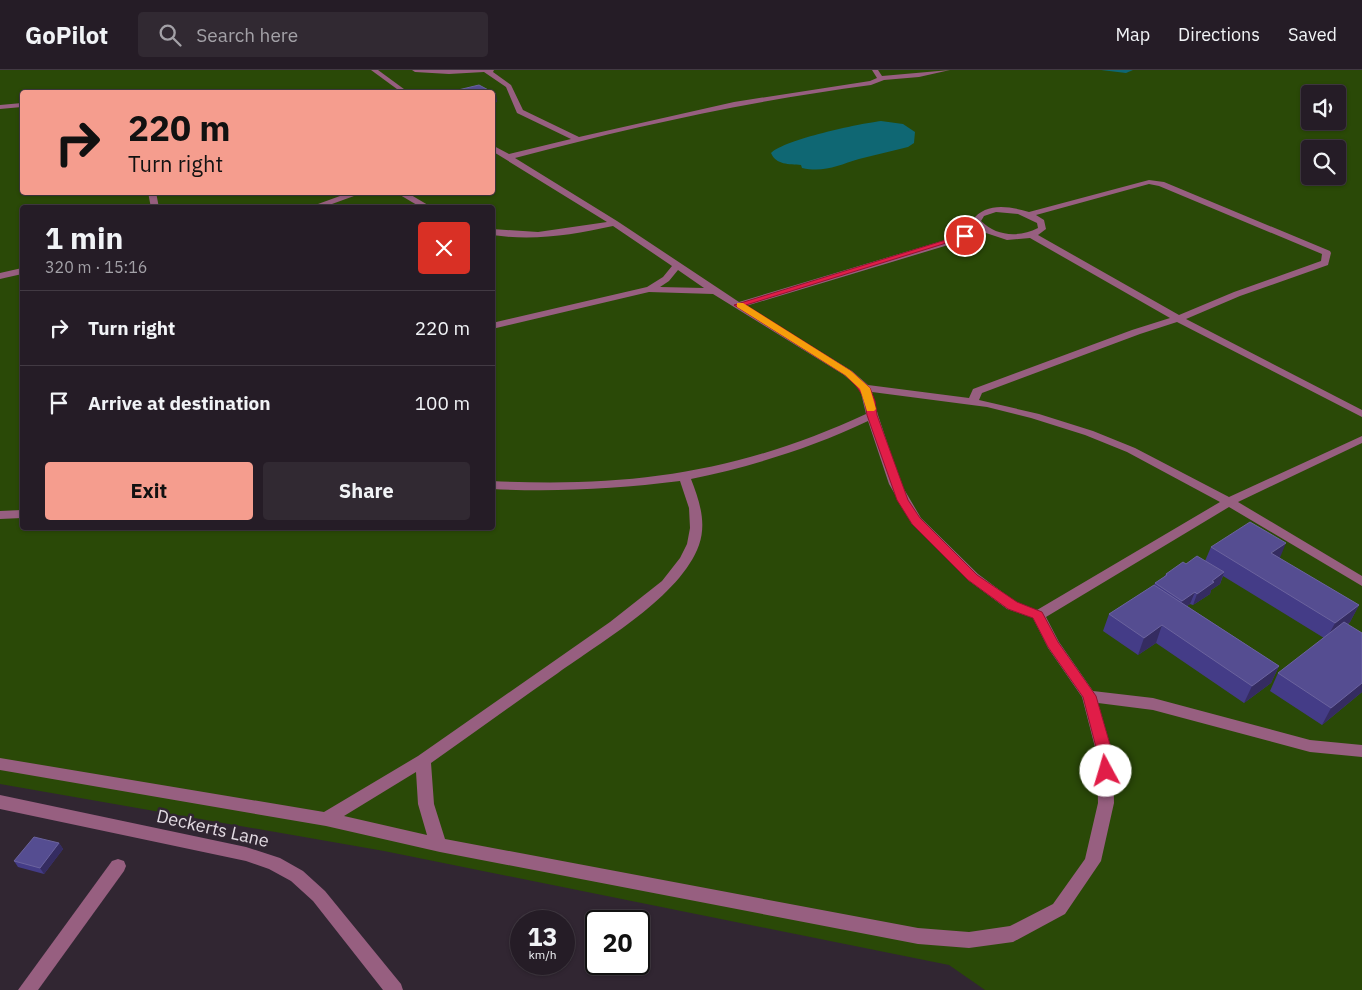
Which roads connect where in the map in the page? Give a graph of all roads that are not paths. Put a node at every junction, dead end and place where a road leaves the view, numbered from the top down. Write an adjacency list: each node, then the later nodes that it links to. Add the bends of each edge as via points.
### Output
1 (374, 70): 8 (street)
2 (415, 70): 3 (street)
3 (485, 70): 4 (street); 11 (street, via 505,80 520,111)
4 (491, 70)
5 (875, 70): 7 (street)
6 (947, 70): 7 (street, via 919,76)
7 (881, 78): 11 (street, via 872,83 720,106)
8 (403, 90)
9 (20, 105): 10 (street)
10 (0, 106)
11 (577, 139): 13 (street)
12 (495, 149): 13 (street)
13 (508, 157): 19 (street)
14 (352, 195): 16 (street)
15 (405, 195): 17 (street)
16 (320, 205)
17 (424, 205)
18 (1031, 214): 20 (street, via 1013,210 981,214 976,221); 22 (street, via 1041,222 1042,230); 29 (street, via 1149,182 1161,184 1327,253 1325,263 1236,294)
19 (614, 223): 21 (street, via 534,236); 23 (street)
20 (982, 229): 22 (street, via 1007,237); 28 (street)
21 (495, 232)
22 (1033, 236): 29 (street)
23 (678, 265): 26 (street, via 666,279); 27 (street)
24 (20, 271): 25 (street)
25 (0, 276)
26 (649, 289): 27 (street); 30 (street)
27 (715, 291): 28 (street)
28 (739, 305): 31 (street, via 848,373)
29 (1178, 319): 32 (street, via 977,391); 33 (street)
30 (495, 325)
31 (865, 388): 32 (street); 34 (street)
32 (973, 402): 38 (street, via 1089,433 1131,450)
33 (1362, 414)
34 (872, 415): 36 (street, via 806,445); 42 (street, via 895,484 916,521 972,577 1012,606)
35 (1362, 439): 38 (street)
36 (684, 476): 37 (street, via 588,488); 45 (street, via 692,496 697,526 689,554 668,582 615,625)
37 (495, 486)
38 (1229, 502): 41 (street); 42 (street)
39 (20, 514): 40 (street)
40 (0, 515)
41 (1362, 582)
42 (1038, 615): 43 (street, via 1052,644)
43 (1089, 696): 44 (street, via 1154,704 1310,746); 49 (street, via 1106,755 1106,804 1093,861 1059,908 1013,934 969,940 918,936)
44 (1362, 751)
45 (422, 760): 48 (street); 49 (street, via 430,827)
46 (0, 764): 48 (street)
47 (0, 802): 52 (street, Deckerts Lane, via 274,862 297,876 319,896)
48 (326, 819): 49 (street)
49 (440, 845)
50 (118, 866): 51 (street)
51 (27, 990)
52 (394, 990)

